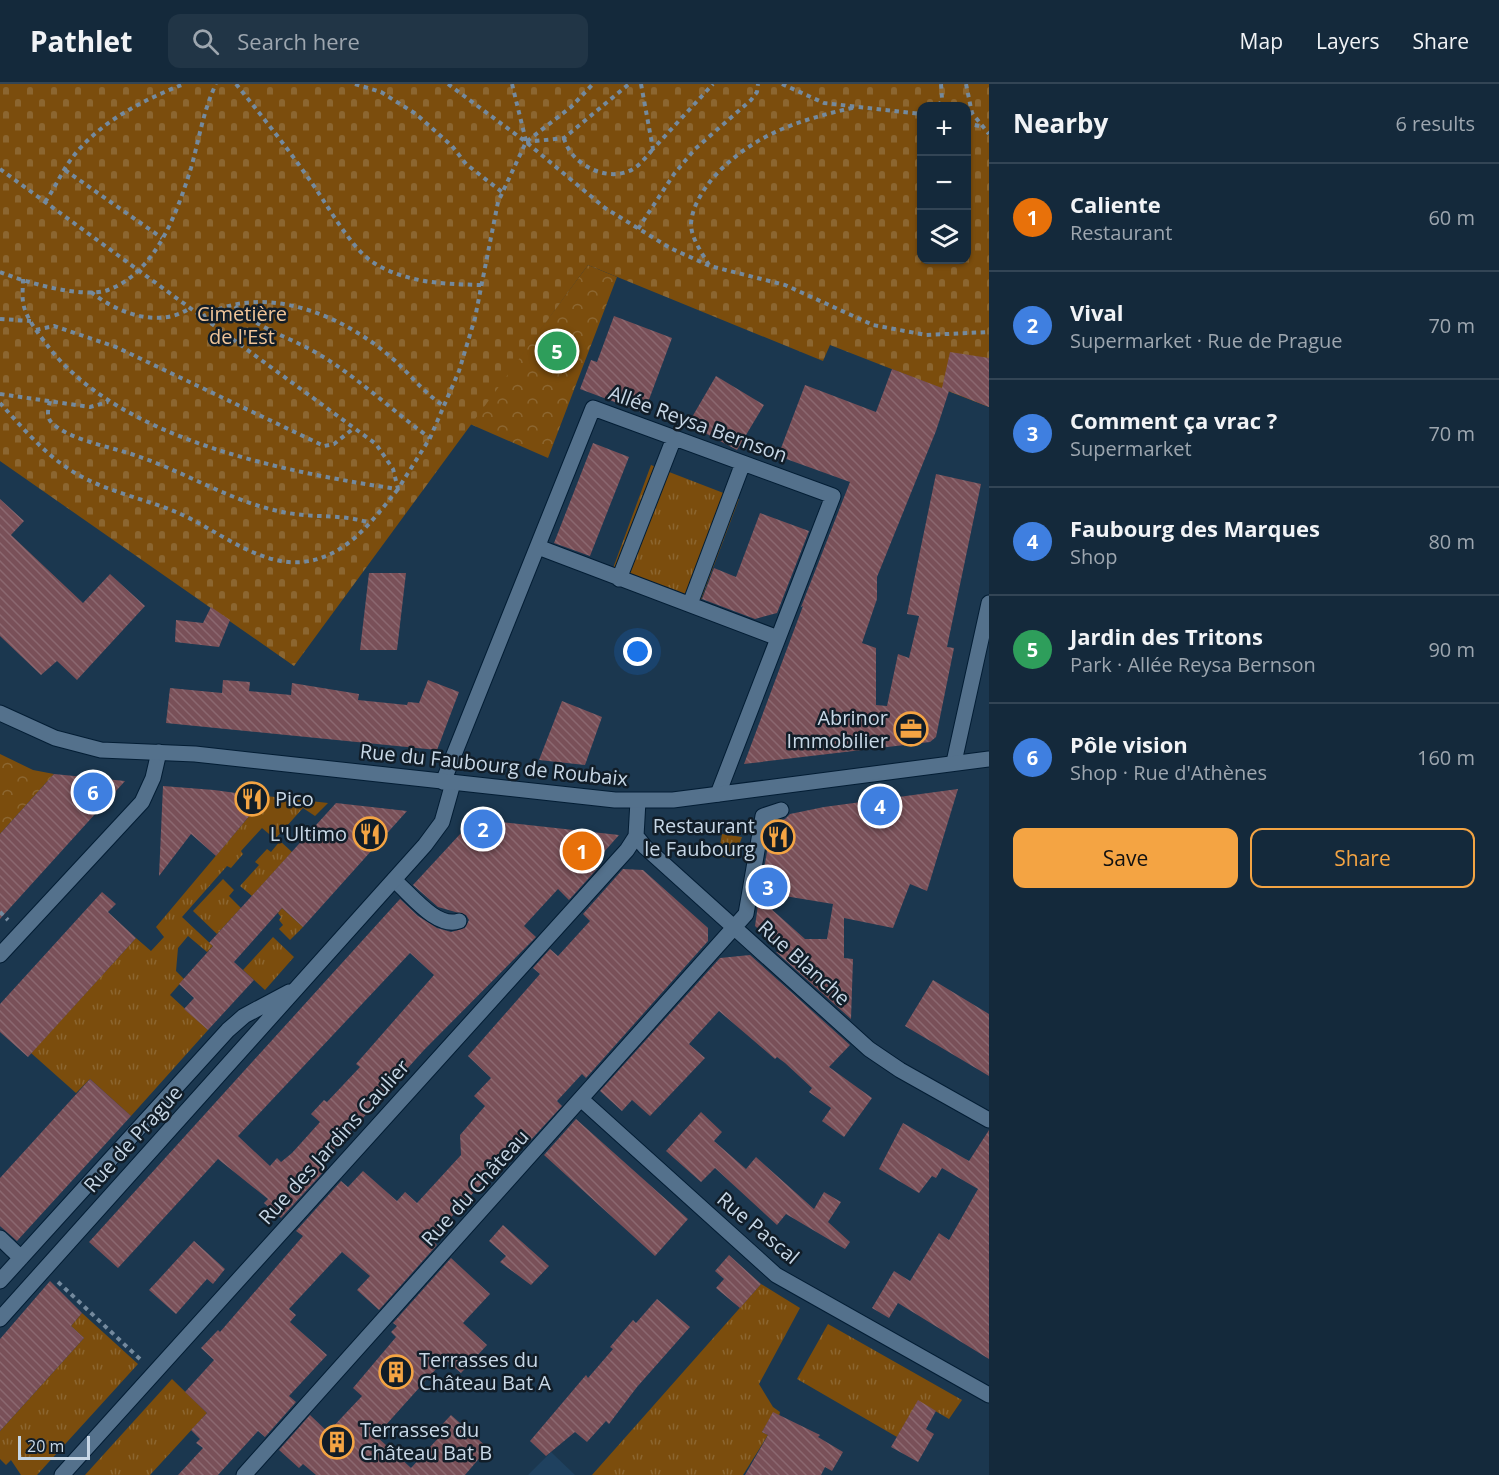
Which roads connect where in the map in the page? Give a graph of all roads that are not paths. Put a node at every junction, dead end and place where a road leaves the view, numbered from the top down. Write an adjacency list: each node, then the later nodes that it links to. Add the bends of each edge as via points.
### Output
1 (674, 438): 2 (street, Allée Reysa Bernson); 3 (street, Allée Reysa Bernson, via 593,408); 4 (street)
2 (743, 463): 6 (street); 7 (street, Allée Reysa Bernson, via 833,496)
3 (538, 547): 4 (street); 12 (street, Allée Reysa Bernson)
4 (619, 579): 6 (street)
5 (989, 603): 11 (street)
6 (690, 604): 7 (street)
7 (778, 638): 13 (street, Allée Reysa Bernson)
8 (0, 712): 9 (street, Rue du Faubourg de Roubaix, via 34,730 77,745)
9 (159, 752): 12 (street, Rue du Faubourg de Roubaix); 20 (street, via 149,791 142,801)
10 (989, 759): 11 (street, Rue du Faubourg de Roubaix)
11 (954, 762): 13 (street, Rue du Faubourg de Roubaix)
12 (448, 783): 14 (street, Rue du Faubourg de Roubaix); 17 (street, Rue de Prague, via 447,810 435,833)
13 (718, 794): 14 (street, Rue du Faubourg de Roubaix)
14 (638, 801): 16 (street)
15 (781, 810): 19 (street, Rue du Château, via 763,816 746,914)
16 (636, 836): 19 (street, Rue Blanche); 29 (street, Rue des Jardins Caulier)
17 (394, 879): 18 (street, via 437,918 447,923); 21 (street, Rue de Prague)
18 (459, 921)
19 (734, 928): 22 (street, Rue du Château); 23 (street, Rue Blanche, via 869,1049)
20 (0, 955)
21 (297, 988): 25 (street, Rue de Prague, via 244,1016 228,1030); 27 (street, Rue de Prague)
22 (582, 1100): 28 (street, Rue Pascal, via 776,1275); 30 (street, Rue du Château)
23 (989, 1120)
24 (0, 1238): 25 (street)
25 (21, 1258): 26 (street, Rue de Prague)
26 (0, 1281)
27 (0, 1319)
28 (989, 1395)
29 (62, 1475)
30 (244, 1475)

